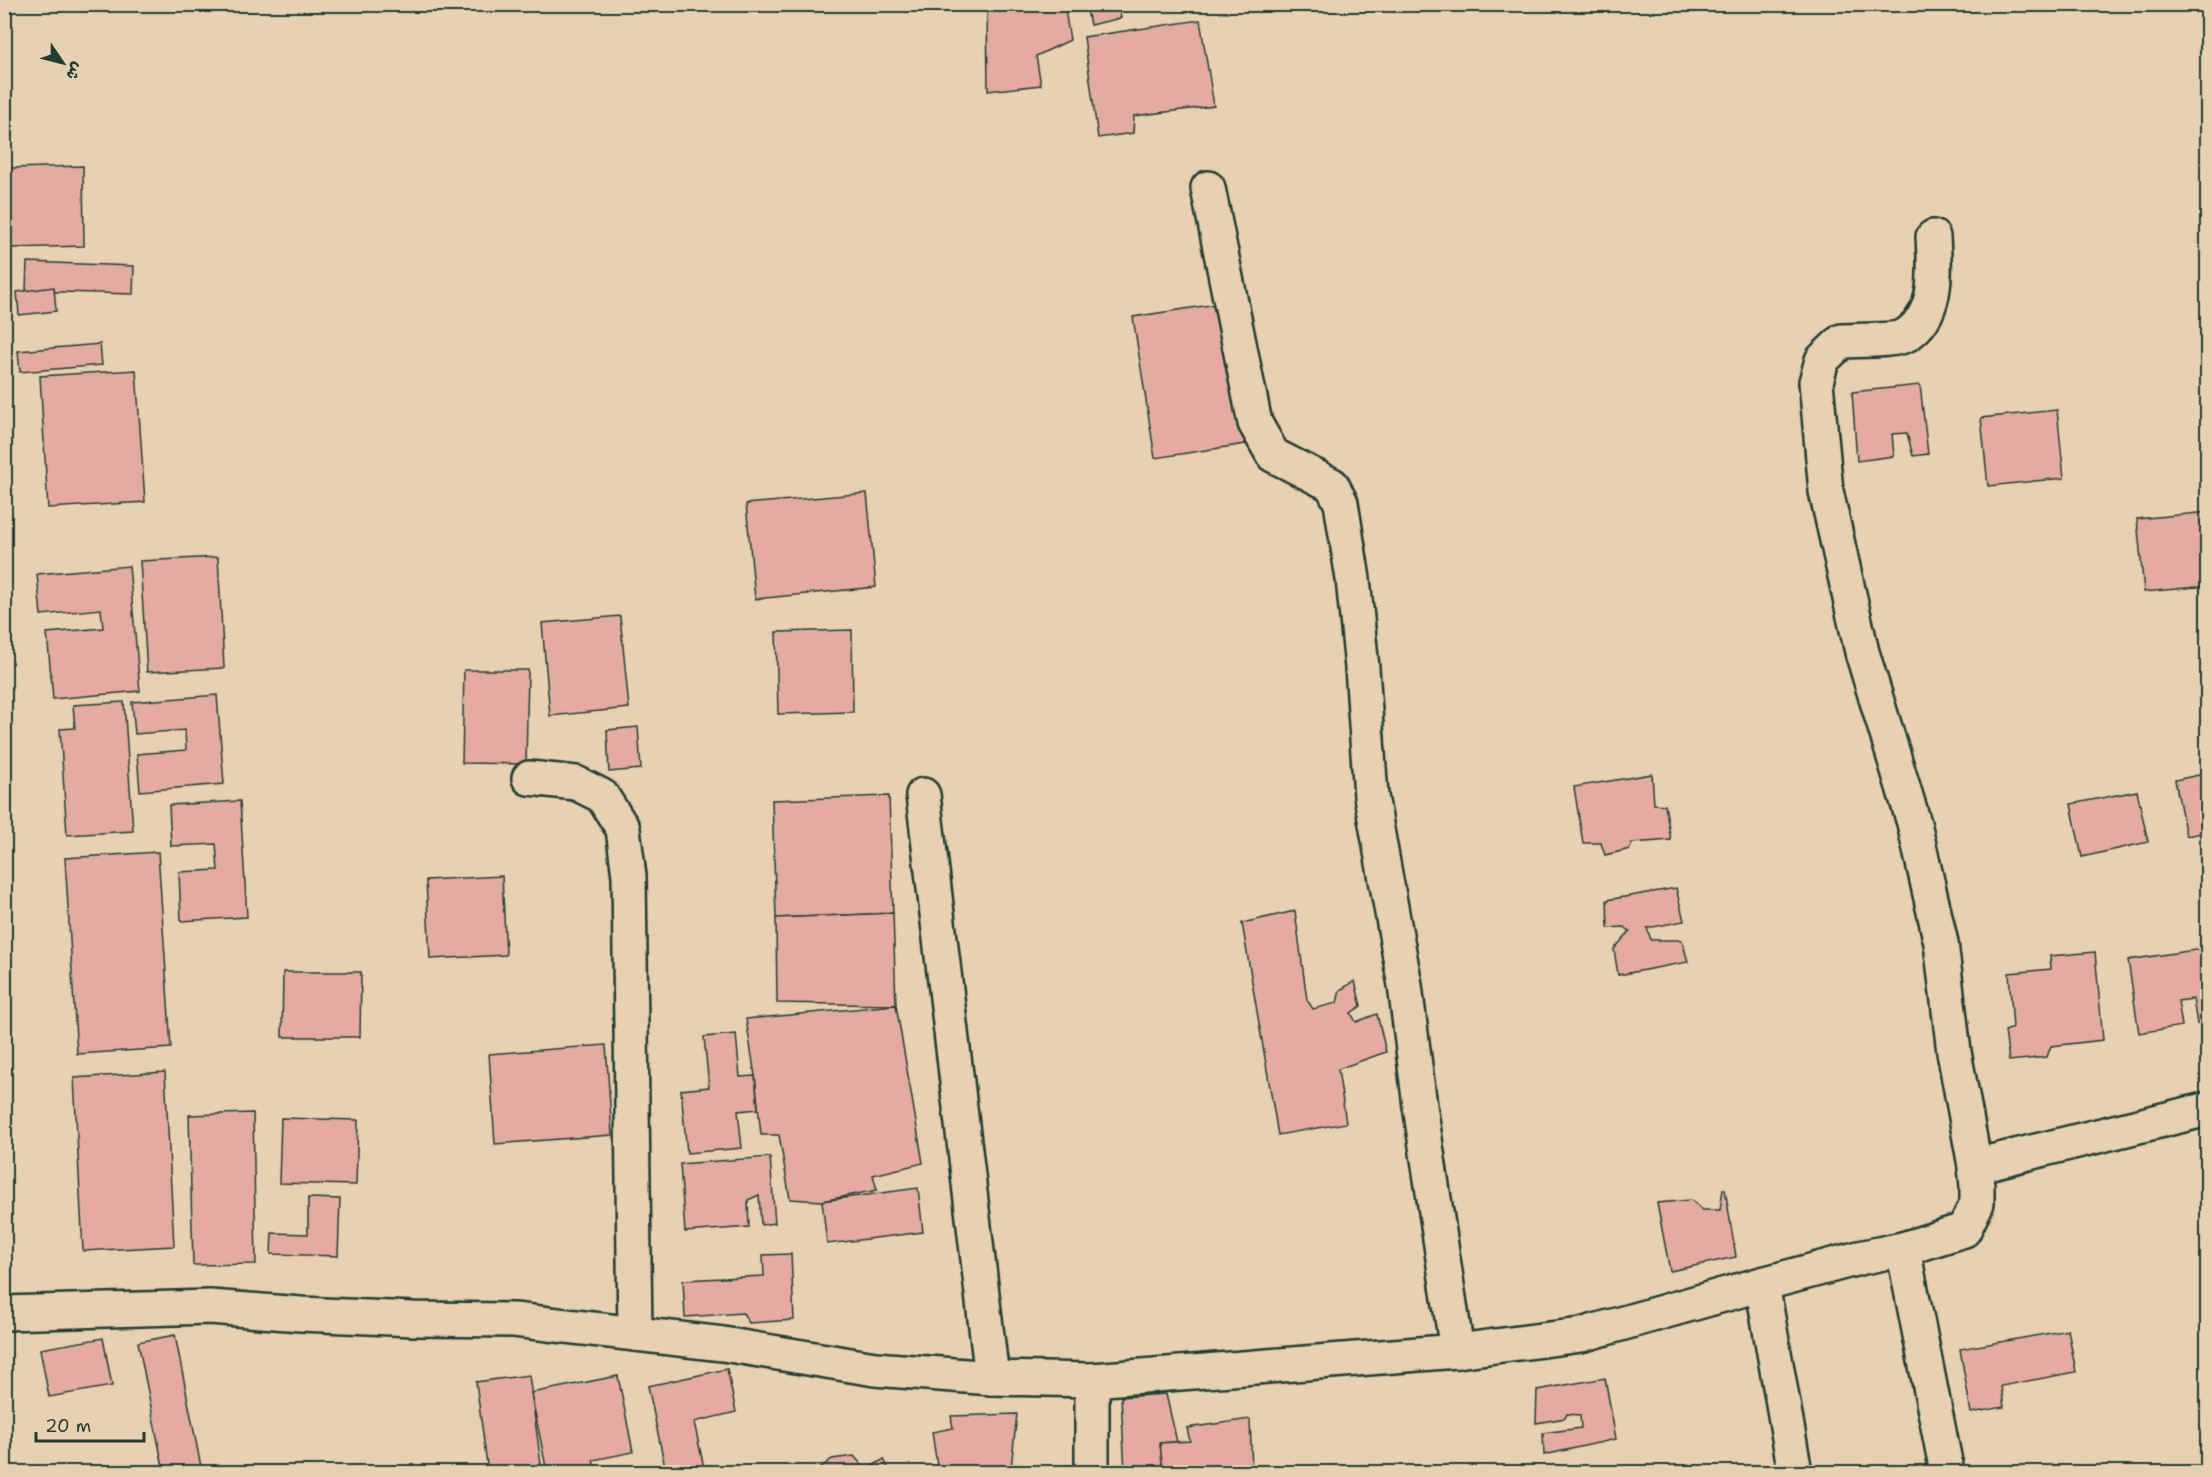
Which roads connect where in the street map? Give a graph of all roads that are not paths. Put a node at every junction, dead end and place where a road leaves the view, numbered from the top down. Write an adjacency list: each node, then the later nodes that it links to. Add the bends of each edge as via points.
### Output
1 (1208, 188): 11 (street, via 1255,423 1273,455 1332,485 1341,503 1353,579 1371,796 1405,985)
2 (1933, 237): 6 (street, via 1935,280 1926,316 1905,336 1842,341 1822,360 1816,382 1826,491 1862,652 1914,823 1941,943 1954,1052)
3 (529, 778): 10 (street, via 576,783 602,796 623,829 629,876)
4 (923, 795): 12 (street)
5 (2208, 1109): 6 (street)
6 (1975, 1166): 7 (street, via 1977,1203 1964,1230)
7 (1903, 1249): 8 (street); 16 (street)
8 (1762, 1284): 11 (street, via 1581,1335); 15 (street)
9 (4, 1313): 10 (street, via 210,1307 402,1319 514,1320)
10 (635, 1334): 12 (street, via 875,1368)
11 (1457, 1351): 13 (street)
12 (992, 1378): 13 (street)
13 (1092, 1380): 14 (street)
14 (1092, 1473)
15 (1795, 1473)
16 (1947, 1473)

